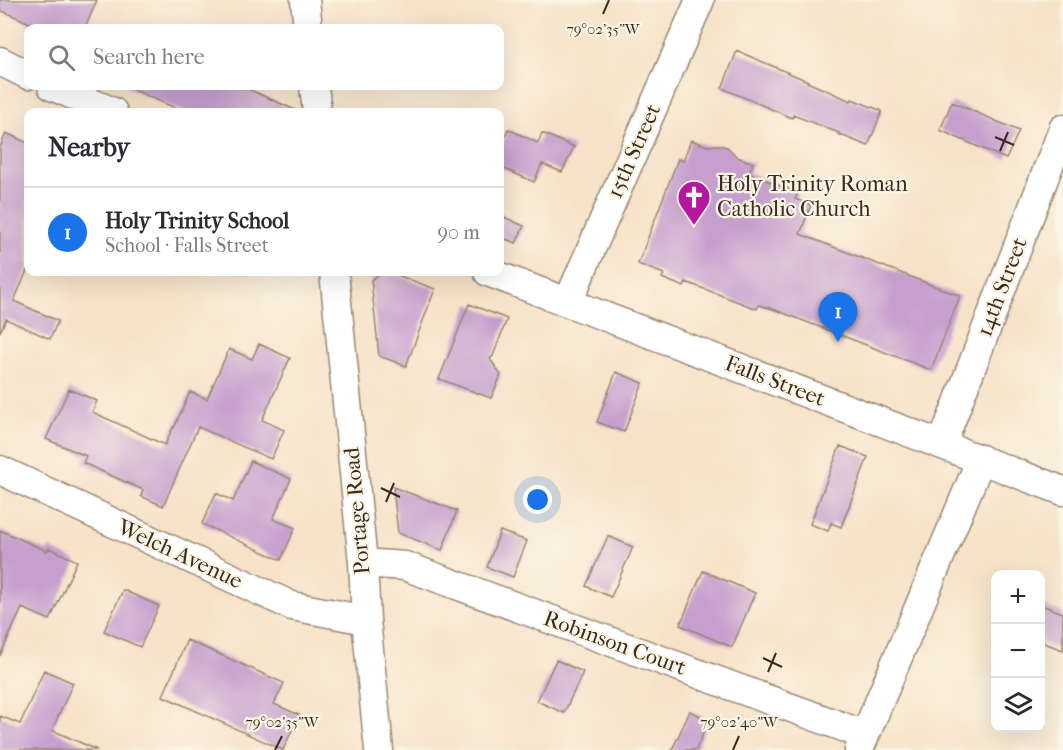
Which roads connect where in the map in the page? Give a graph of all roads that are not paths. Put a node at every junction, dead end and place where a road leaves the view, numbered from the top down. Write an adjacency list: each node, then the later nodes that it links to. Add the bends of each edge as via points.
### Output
1 (305, 0): 3 (street)
2 (700, 0): 13 (street, 15th Street)
3 (308, 24)
4 (0, 62): 5 (street)
5 (24, 73)
6 (61, 90): 8 (street)
7 (314, 90): 9 (street)
8 (104, 108)
9 (317, 108)
10 (1063, 129): 14 (street, 14th Street)
11 (334, 276): 18 (street, Portage Road)
12 (499, 276): 13 (street, Falls Street)
13 (568, 302): 14 (street, Falls Street)
14 (942, 444): 15 (street, Falls Street)
15 (981, 459): 17 (street, Falls Street); 20 (street)
16 (0, 470): 19 (street, Welch Avenue, via 292,606)
17 (1063, 491)
18 (363, 563): 19 (street, Portage Road); 20 (street, Robinson Court, via 405,566)
19 (366, 620): 21 (street, Portage Road)
20 (862, 743)
21 (379, 750)

